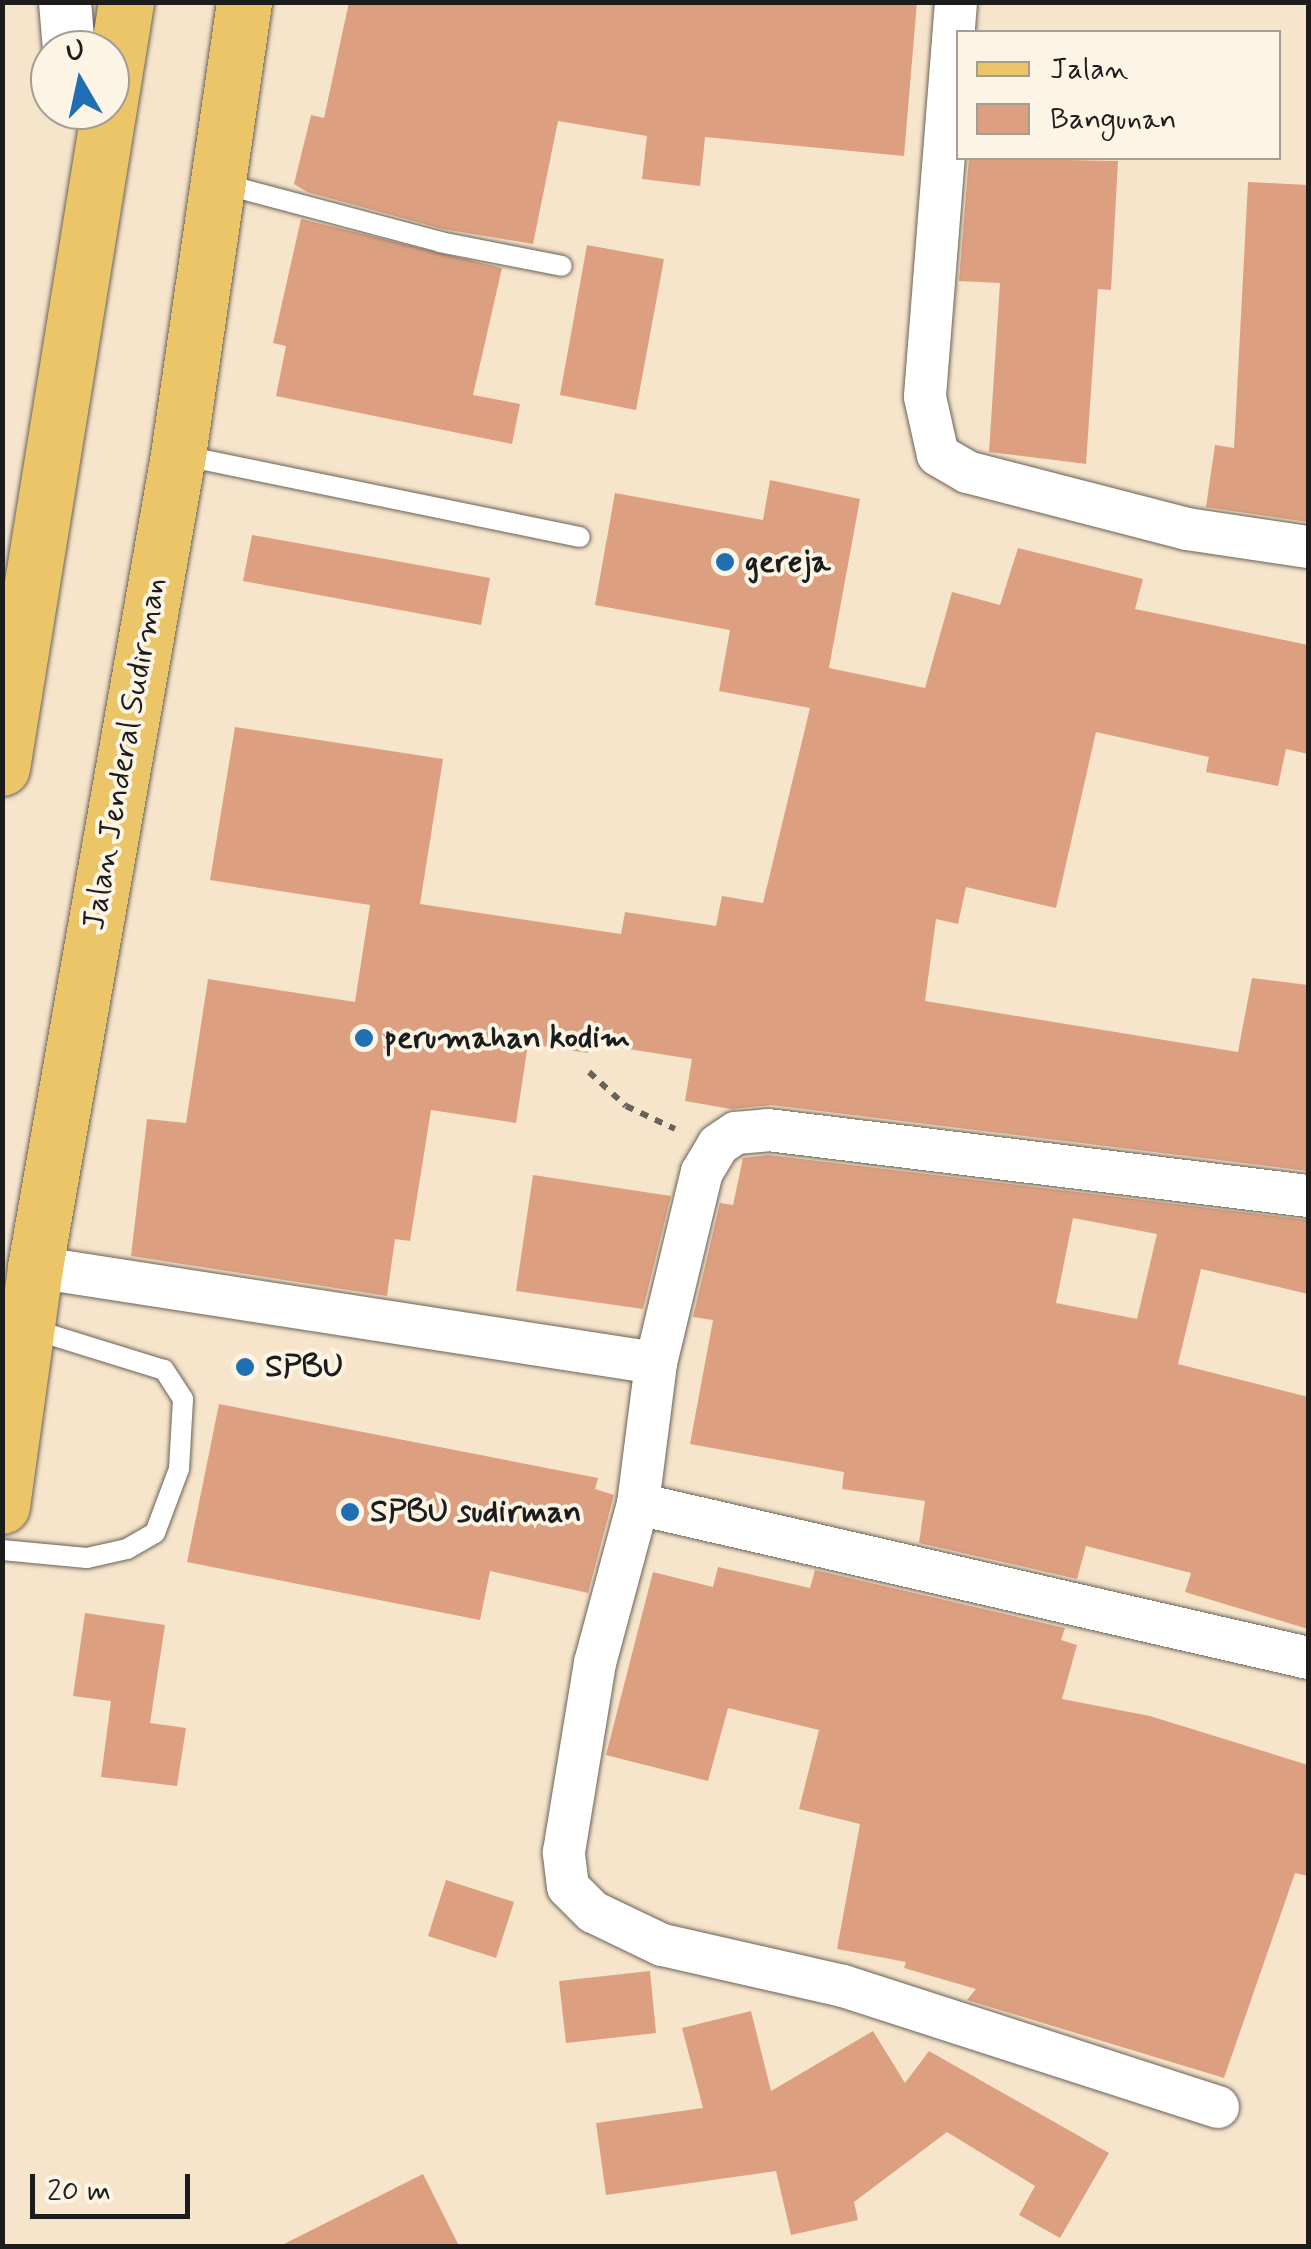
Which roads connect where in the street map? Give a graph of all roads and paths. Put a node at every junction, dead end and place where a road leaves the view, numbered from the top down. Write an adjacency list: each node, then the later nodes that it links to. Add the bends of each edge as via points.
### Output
1 (65, 2): 5 (street)
2 (126, 2): 6 (main road)
3 (244, 2): 8 (main road, Jalan Jenderal Sudirman)
4 (956, 2): 12 (street, via 925,397 938,455 967,472 1188,529)
5 (67, 30)
6 (120, 30)
7 (101, 130): 13 (main road)
8 (218, 182): 9 (lane, via 440,242); 10 (main road, Jalan Jenderal Sudirman)
9 (562, 266)
10 (178, 454): 11 (lane); 17 (main road, Jalan Jenderal Sudirman)
11 (580, 537)
12 (1308, 547)
13 (2, 768)
14 (590, 1072): 15 (path, via 626,1106)
15 (718, 1145): 16 (street, via 736,1134 768,1130); 19 (street, via 702,1172)
16 (1308, 1196)
17 (35, 1267): 18 (main road, Jalan Jenderal Sudirman); 19 (street)
18 (27, 1328): 21 (main road, Jalan Jenderal Sudirman); 22 (lane, via 164,1370 183,1399 179,1469 155,1533 126,1549 87,1558)
19 (656, 1363): 20 (street)
20 (638, 1504): 23 (street); 24 (street, via 595,1663 564,1852 568,1887 593,1912 662,1944 843,1986)
21 (2, 1506)
22 (2, 1550)
23 (1308, 1658)
24 (1218, 2108)

